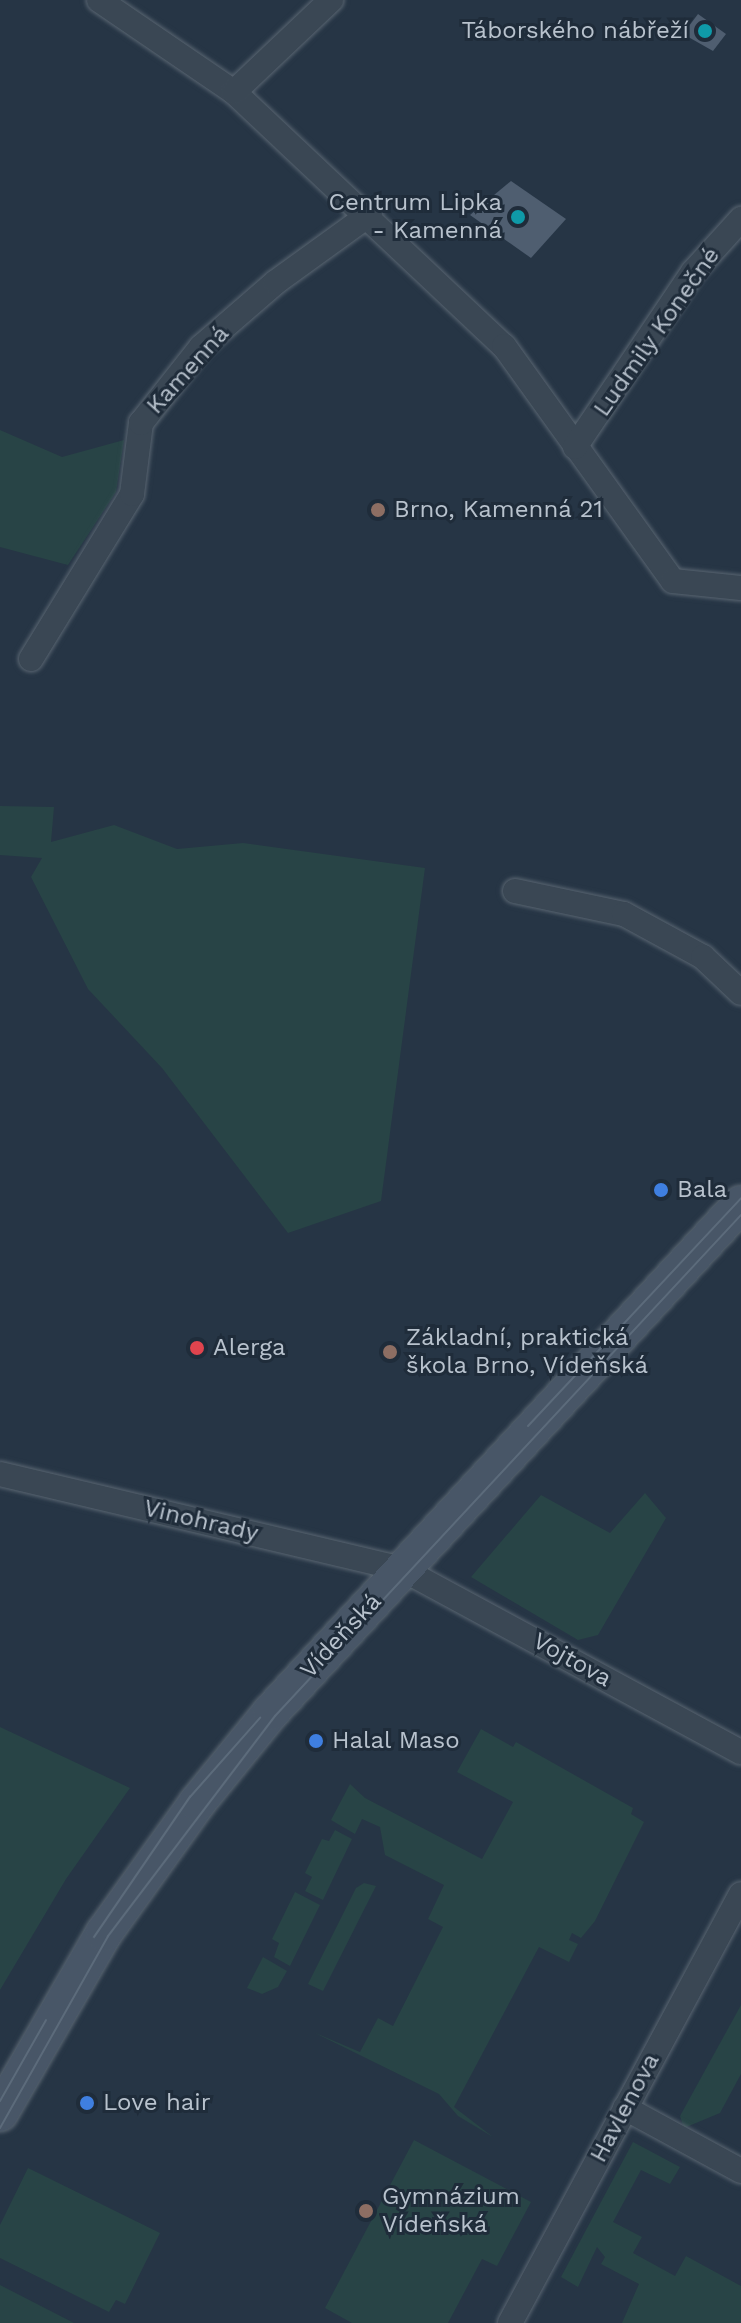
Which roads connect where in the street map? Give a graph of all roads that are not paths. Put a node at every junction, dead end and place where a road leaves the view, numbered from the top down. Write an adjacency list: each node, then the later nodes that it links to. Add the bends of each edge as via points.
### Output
1 (99, 0): 3 (street)
2 (331, 0): 3 (street)
3 (234, 92): 4 (street)
4 (370, 214): 6 (street, via 504,346); 8 (street, Kamenná, via 276,282 201,347 141,423 132,494)
5 (741, 219): 6 (street, Ludmily Konečné, via 693,272)
6 (575, 447): 7 (street, via 673,581)
7 (741, 588)
8 (31, 659)
9 (515, 891): 10 (street, via 624,914 703,957)
10 (741, 993)
11 (741, 1204): 13 (main road, Vídeňská)
12 (0, 1474): 13 (street, Vinohrady)
13 (402, 1569): 14 (street, Vojtova); 17 (main road, Vídeňská, via 271,1712 152,1859)
14 (741, 1752)
15 (741, 1894): 16 (street, Havlenova)
16 (625, 2108): 18 (street); 19 (street, Havlenova)
17 (0, 2113)
18 (741, 2171)
19 (510, 2323)

